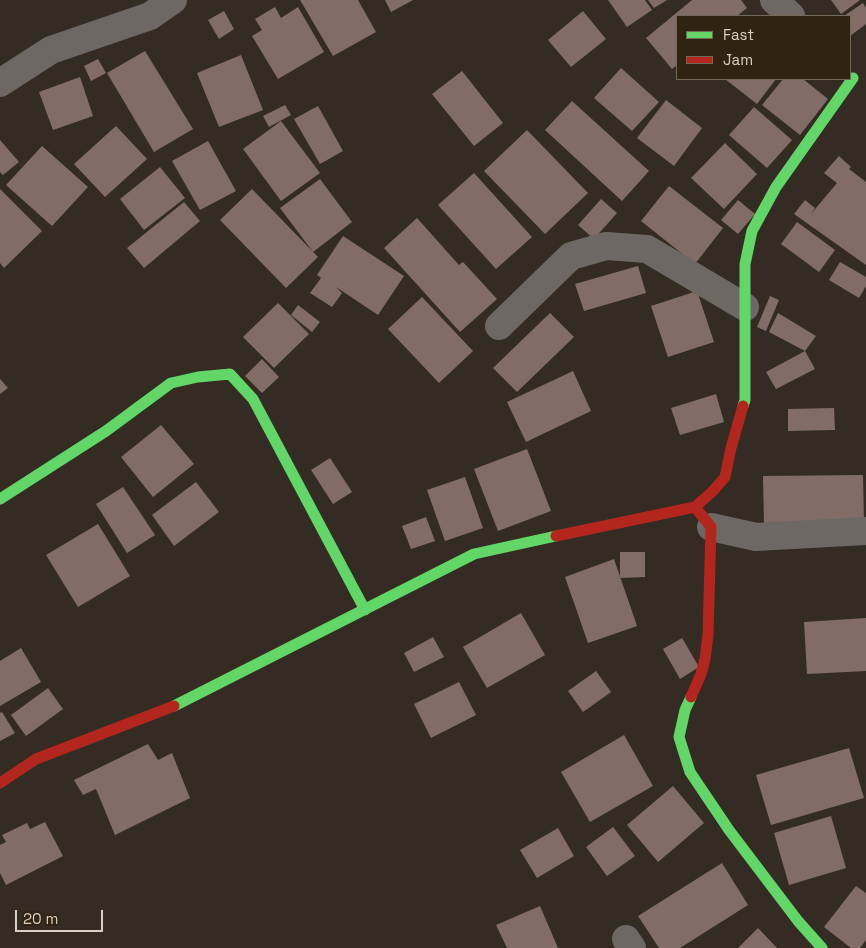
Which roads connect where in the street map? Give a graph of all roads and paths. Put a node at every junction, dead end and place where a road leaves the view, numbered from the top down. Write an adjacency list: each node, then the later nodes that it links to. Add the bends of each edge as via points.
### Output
1 (173, 0): 5 (street, via 150,16 51,50)
2 (774, 0): 3 (street)
3 (790, 15)
4 (856, 80): 6 (street, via 776,187 752,231 746,264)
5 (0, 83)
6 (745, 307): 7 (street, via 647,249 606,246 571,256); 9 (street, via 744,400 725,477 713,491)
7 (499, 326)
8 (0, 499): 11 (street, via 106,431 171,382 230,374 253,399)
9 (703, 517): 10 (street, via 756,537); 11 (street, via 474,554); 13 (street, via 708,635 701,674 685,710 679,737 690,772 728,830)
10 (866, 531)
11 (365, 610): 12 (street, via 174,706 36,759)
12 (0, 783)
13 (822, 948)

